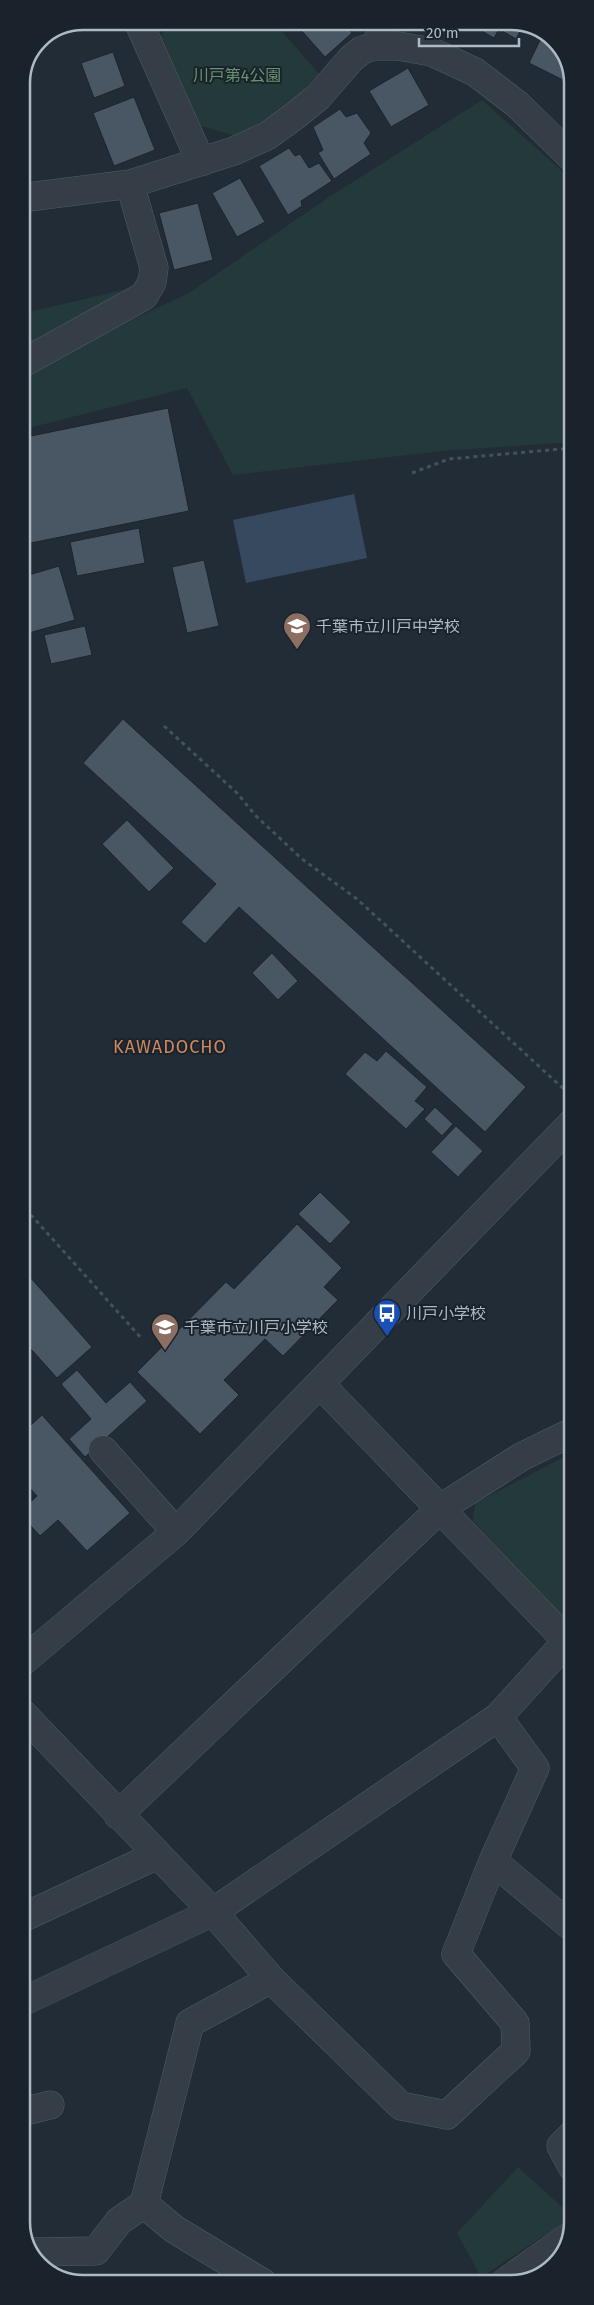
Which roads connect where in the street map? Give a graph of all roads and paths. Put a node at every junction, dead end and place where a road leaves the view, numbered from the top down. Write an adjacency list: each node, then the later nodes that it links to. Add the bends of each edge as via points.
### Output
1 (142, 30): 5 (street)
2 (382, 30): 3 (street)
3 (375, 46): 4 (street, via 432,52 474,72 518,105); 5 (street, via 362,50 351,59 318,97 267,136)
4 (564, 150)
5 (201, 162): 6 (street)
6 (130, 184): 7 (street); 8 (street, via 154,268 152,282 144,296)
7 (30, 197)
8 (30, 359)
9 (564, 449): 10 (path, via 449,459)
10 (412, 473)
11 (164, 726): 12 (path, via 302,859 357,899)
12 (564, 1089)
13 (564, 1131): 16 (street)
14 (30, 1216): 15 (path)
15 (142, 1339)
16 (320, 1384): 19 (street); 20 (street)
17 (564, 1436): 19 (street, via 521,1457)
18 (103, 1450): 20 (street)
19 (441, 1508): 21 (street); 26 (street)
20 (176, 1532): 23 (street)
21 (564, 1635)
22 (564, 1645): 24 (street)
23 (30, 1655)
24 (498, 1717): 28 (street, via 535,1768); 29 (street)
25 (30, 1722): 26 (street)
26 (118, 1815): 27 (street)
27 (158, 1855): 29 (street); 30 (street)
28 (492, 1861): 31 (street); 32 (street, via 456,1954 515,2023 516,2051 447,2115 401,2106)
29 (213, 1912): 32 (street); 33 (street)
30 (30, 1914)
31 (564, 1921)
32 (271, 1979): 38 (street, via 190,2023)
33 (30, 1998)
34 (50, 2105): 35 (street)
35 (30, 2110)
36 (564, 2142): 37 (street, via 560,2146)
37 (564, 2153)
38 (144, 2204): 40 (street, via 119,2221 96,2251); 41 (street, via 174,2229)
39 (559, 2244): 42 (street)
40 (40, 2252)
41 (250, 2275)
42 (516, 2275)

